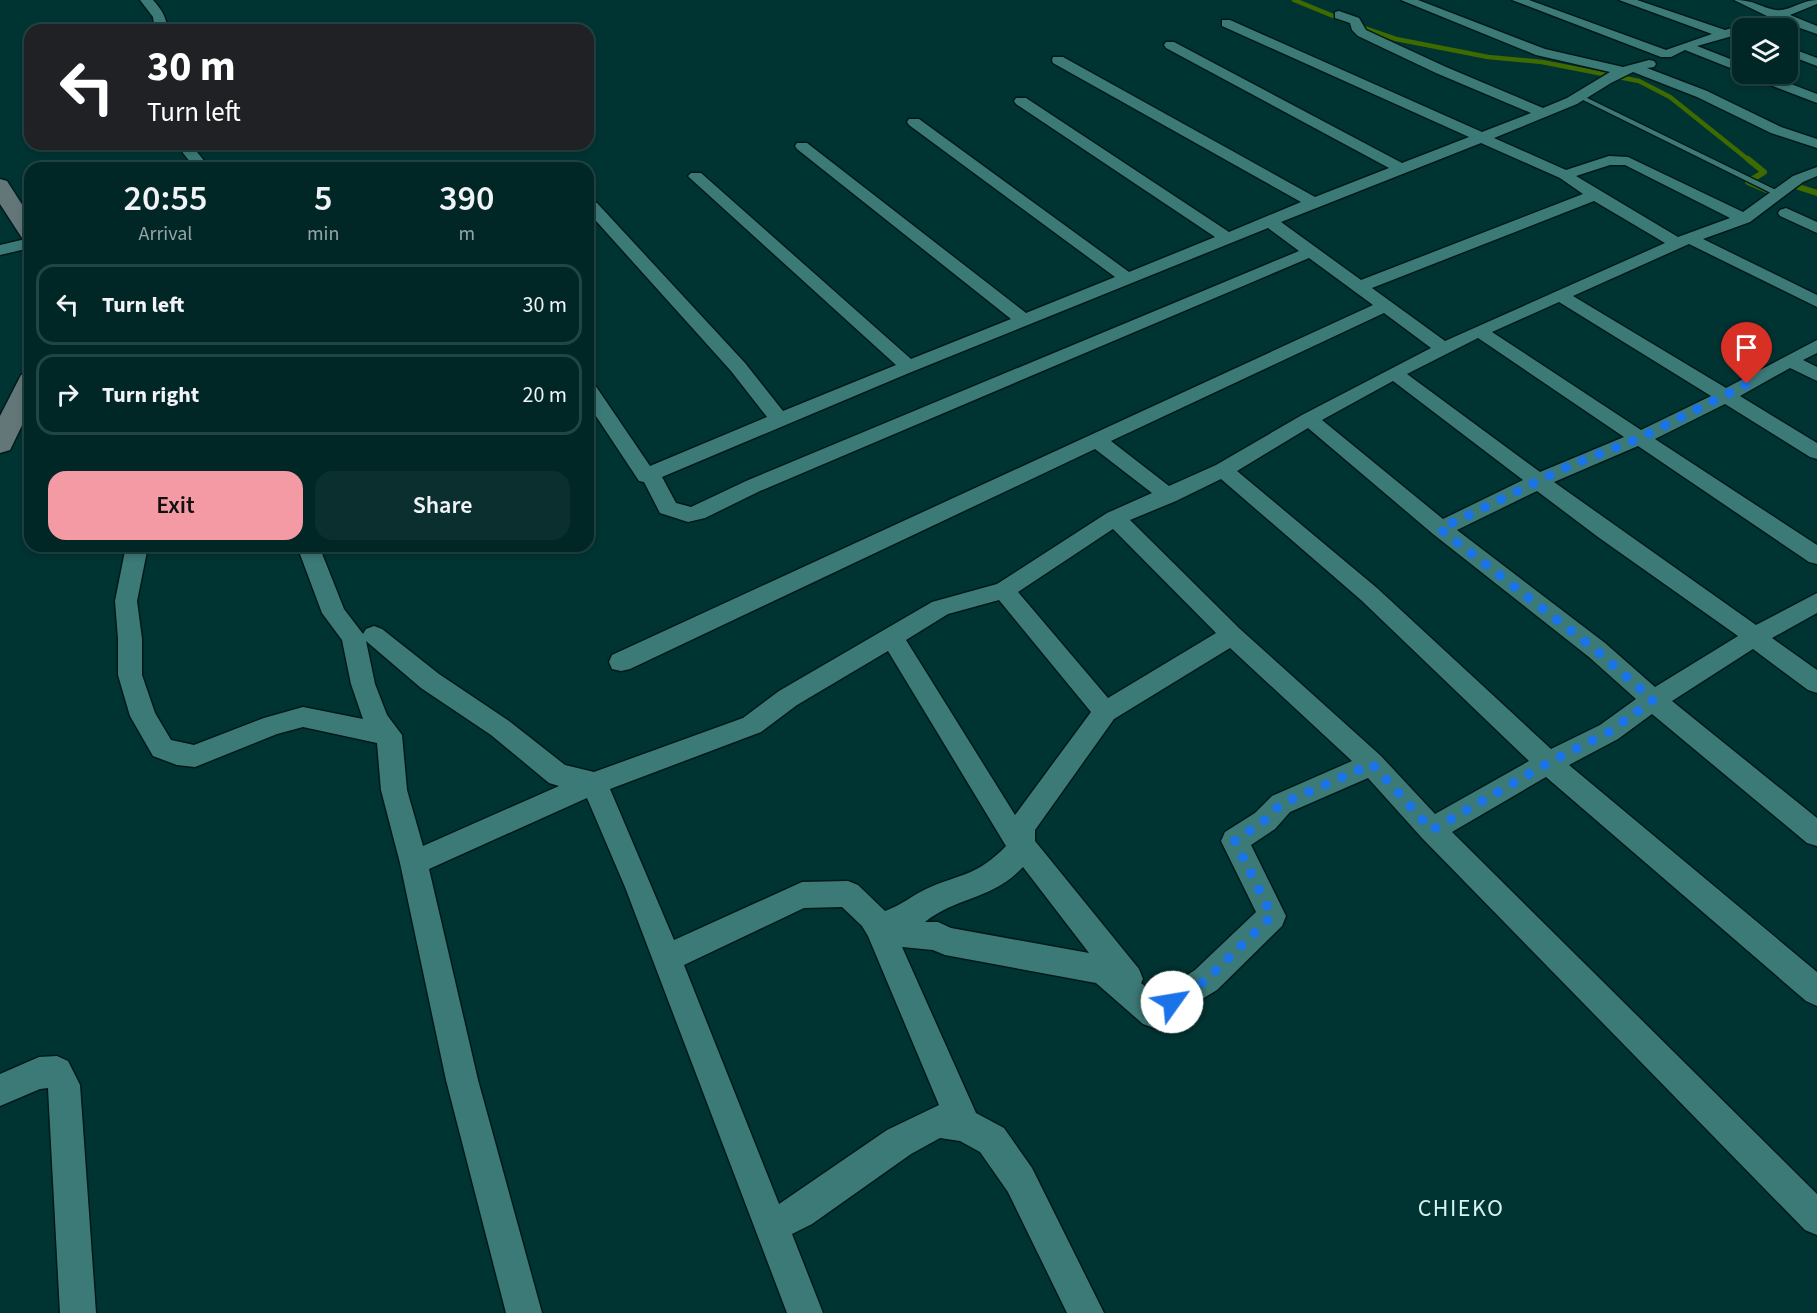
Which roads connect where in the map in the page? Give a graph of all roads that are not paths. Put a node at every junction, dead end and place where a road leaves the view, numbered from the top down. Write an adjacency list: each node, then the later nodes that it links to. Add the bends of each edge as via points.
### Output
1 (146, 0): 11 (street, via 157,11)
2 (1407, 0): 22 (street, via 1541,52)
3 (1518, 0): 17 (street)
4 (1625, 0): 13 (street)
5 (1740, 0): 7 (street)
6 (1815, 0): 7 (street)
7 (1775, 14): 9 (street); 12 (street)
8 (1340, 15): 27 (street, via 1362,33)
9 (1762, 18)
10 (1226, 23): 29 (street)
11 (162, 24)
12 (1817, 30)
13 (1732, 31)
14 (1732, 33): 16 (street)
15 (1170, 45): 34 (street)
16 (1685, 46): 17 (street); 21 (street)
17 (1666, 54): 22 (street, via 1647,65)
18 (1798, 55): 20 (street)
19 (1058, 60): 41 (street)
20 (1817, 62)
21 (1732, 65)
22 (1620, 72): 24 (street); 30 (street, via 1702,94 1776,130)
23 (1779, 84): 25 (street)
24 (1579, 96): 27 (street); 39 (lane)
25 (1817, 99)
26 (1021, 101): 48 (street)
27 (1543, 113): 29 (street)
28 (914, 122): 53 (street)
29 (1481, 137): 34 (street); 36 (street)
30 (1817, 144)
31 (802, 146): 58 (street)
32 (189, 150): 33 (street)
33 (198, 162)
34 (1400, 168): 41 (street)
35 (1817, 171): 39 (street)
36 (1565, 175): 40 (street); 44 (street, via 1609,160 1628,161)
37 (696, 176): 63 (street)
38 (0, 185): 46 (street)
39 (1789, 188): 44 (street)
40 (1595, 195): 49 (street); 54 (street)
41 (1314, 203): 45 (street)
42 (594, 209): 69 (street, via 738,368)
43 (1786, 213): 47 (street)
44 (1744, 219): 49 (street)
45 (1269, 221): 48 (street); 52 (street)
46 (24, 224)
47 (1817, 228)
48 (1227, 238): 53 (street)
49 (1684, 241): 55 (street); 56 (street)
50 (24, 244): 51 (street)
51 (0, 250)
52 (1312, 251): 54 (street); 76 (street, via 697,513 668,508)
53 (1127, 278): 58 (street)
54 (1361, 286): 57 (street)
55 (1562, 297): 59 (street); 67 (street)
56 (1817, 302)
57 (1387, 305): 61 (street); 72 (street)
58 (1025, 321): 63 (street)
59 (1479, 332): 61 (street); 71 (street)
60 (1817, 345): 62 (street)
61 (1445, 349): 64 (street)
62 (1789, 360): 65 (street); 67 (street)
63 (910, 367): 69 (street)
64 (1394, 373): 70 (street); 77 (street)
65 (1817, 375)
66 (24, 394): 73 (street)
67 (1726, 396): 71 (street); 74 (street)
68 (594, 397): 69 (street, via 646,476)
69 (778, 418)
70 (1309, 418): 75 (street); 80 (street)
71 (1640, 438): 77 (street); 83 (street)
72 (1097, 440): 78 (street); 90 (street)
73 (0, 444)
74 (1817, 452)
75 (1223, 470): 78 (street); 95 (street, via 1369,594)
76 (654, 481)
77 (1537, 482): 80 (street); 89 (street)
78 (1169, 495): 79 (street)
79 (1115, 518): 84 (street); 87 (street)
80 (1440, 529): 92 (street, via 1597,651)
81 (136, 552): 94 (street, via 126,601 130,675 143,716 162,748 195,756 303,717)
82 (310, 552): 94 (street, via 334,613 353,638 376,720)
83 (1817, 556)
84 (1004, 590): 88 (street, via 940,608); 93 (street)
85 (1817, 602): 89 (street)
86 (374, 635): 97 (street, via 558,775)
87 (1232, 635): 93 (street); 96 (street)
88 (891, 636): 97 (street, via 788,698 752,725); 100 (street)
89 (1755, 638): 91 (street); 92 (street)
90 (621, 662)
91 (1817, 683)
92 (1653, 700): 95 (street, via 1609,732); 99 (street)
93 (1105, 712): 100 (street, via 1022,827)
94 (389, 735): 101 (street, via 394,790)
95 (1548, 763): 98 (street); 104 (street)
96 (1372, 764): 98 (street); 105 (street, via 1281,804 1235,841 1272,916 1206,980)
97 (594, 783): 101 (street); 103 (street)
98 (1432, 830): 108 (street)
99 (1817, 834)
100 (1022, 845): 102 (street, via 1001,871 981,883 943,895 913,914); 105 (street)
101 (414, 863): 111 (street, via 462,1080)
102 (879, 927): 103 (street, via 848,894 802,895); 105 (street, via 1102,970); 107 (street)
103 (667, 958): 109 (street)
104 (1817, 991)
105 (1154, 1013)
106 (0, 1090): 110 (street, via 39,1073 57,1072 64,1085)
107 (964, 1125): 109 (street, via 938,1121 899,1142 800,1212); 113 (street, via 992,1140 1020,1180)
108 (1817, 1218)
109 (770, 1226): 112 (street)
110 (78, 1313)
111 (524, 1313)
112 (806, 1313)
113 (1086, 1313)

